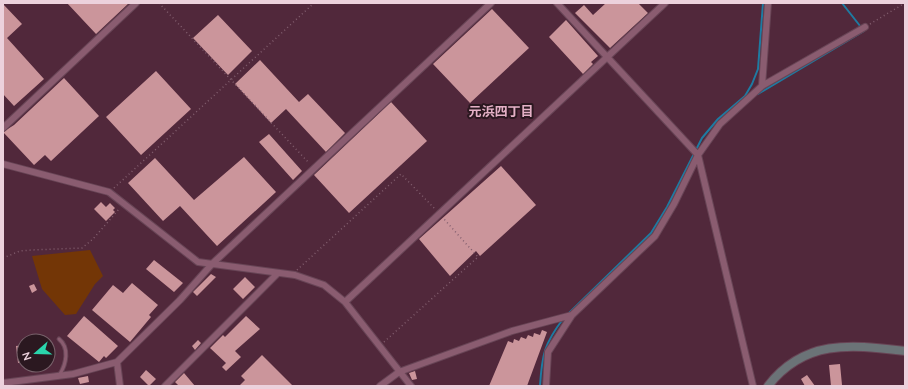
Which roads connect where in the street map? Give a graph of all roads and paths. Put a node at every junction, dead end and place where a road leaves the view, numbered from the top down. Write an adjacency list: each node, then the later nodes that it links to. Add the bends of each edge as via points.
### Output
1 (136, 3): 13 (street)
2 (159, 3): 11 (path)
3 (314, 3): 11 (path)
4 (491, 3): 16 (street)
5 (557, 3): 10 (street)
6 (665, 3): 10 (street)
7 (768, 3): 12 (street)
8 (905, 3): 9 (path)
9 (862, 28): 12 (street)
10 (606, 56): 14 (street); 22 (street)
11 (231, 80): 16 (path); 17 (path)
12 (762, 86): 14 (street, via 720,124)
13 (3, 128)
14 (696, 153): 23 (street, via 674,204 655,236); 35 (street)
15 (3, 164): 17 (street)
16 (314, 168): 20 (street)
17 (109, 192): 18 (street)
18 (124, 203): 19 (path, via 82,248 20,251); 20 (street, via 198,262)
19 (3, 258)
20 (212, 264): 21 (street); 26 (street, via 180,300)
21 (278, 273): 22 (street, via 324,285); 31 (street)
22 (344, 302): 27 (street)
23 (572, 315): 27 (street, via 512,331); 34 (street, via 548,352)
24 (59, 339): 28 (lane, via 63,342 66,360)
25 (905, 351): 36 (street, via 852,346 824,349 793,364)
26 (117, 362): 28 (street); 30 (street)
27 (399, 372): 32 (street); 33 (street)
28 (59, 376): 29 (street)
29 (3, 383)
30 (120, 386)
31 (165, 386)
32 (380, 386)
33 (411, 386)
34 (546, 386)
35 (754, 386)
36 (768, 386)

